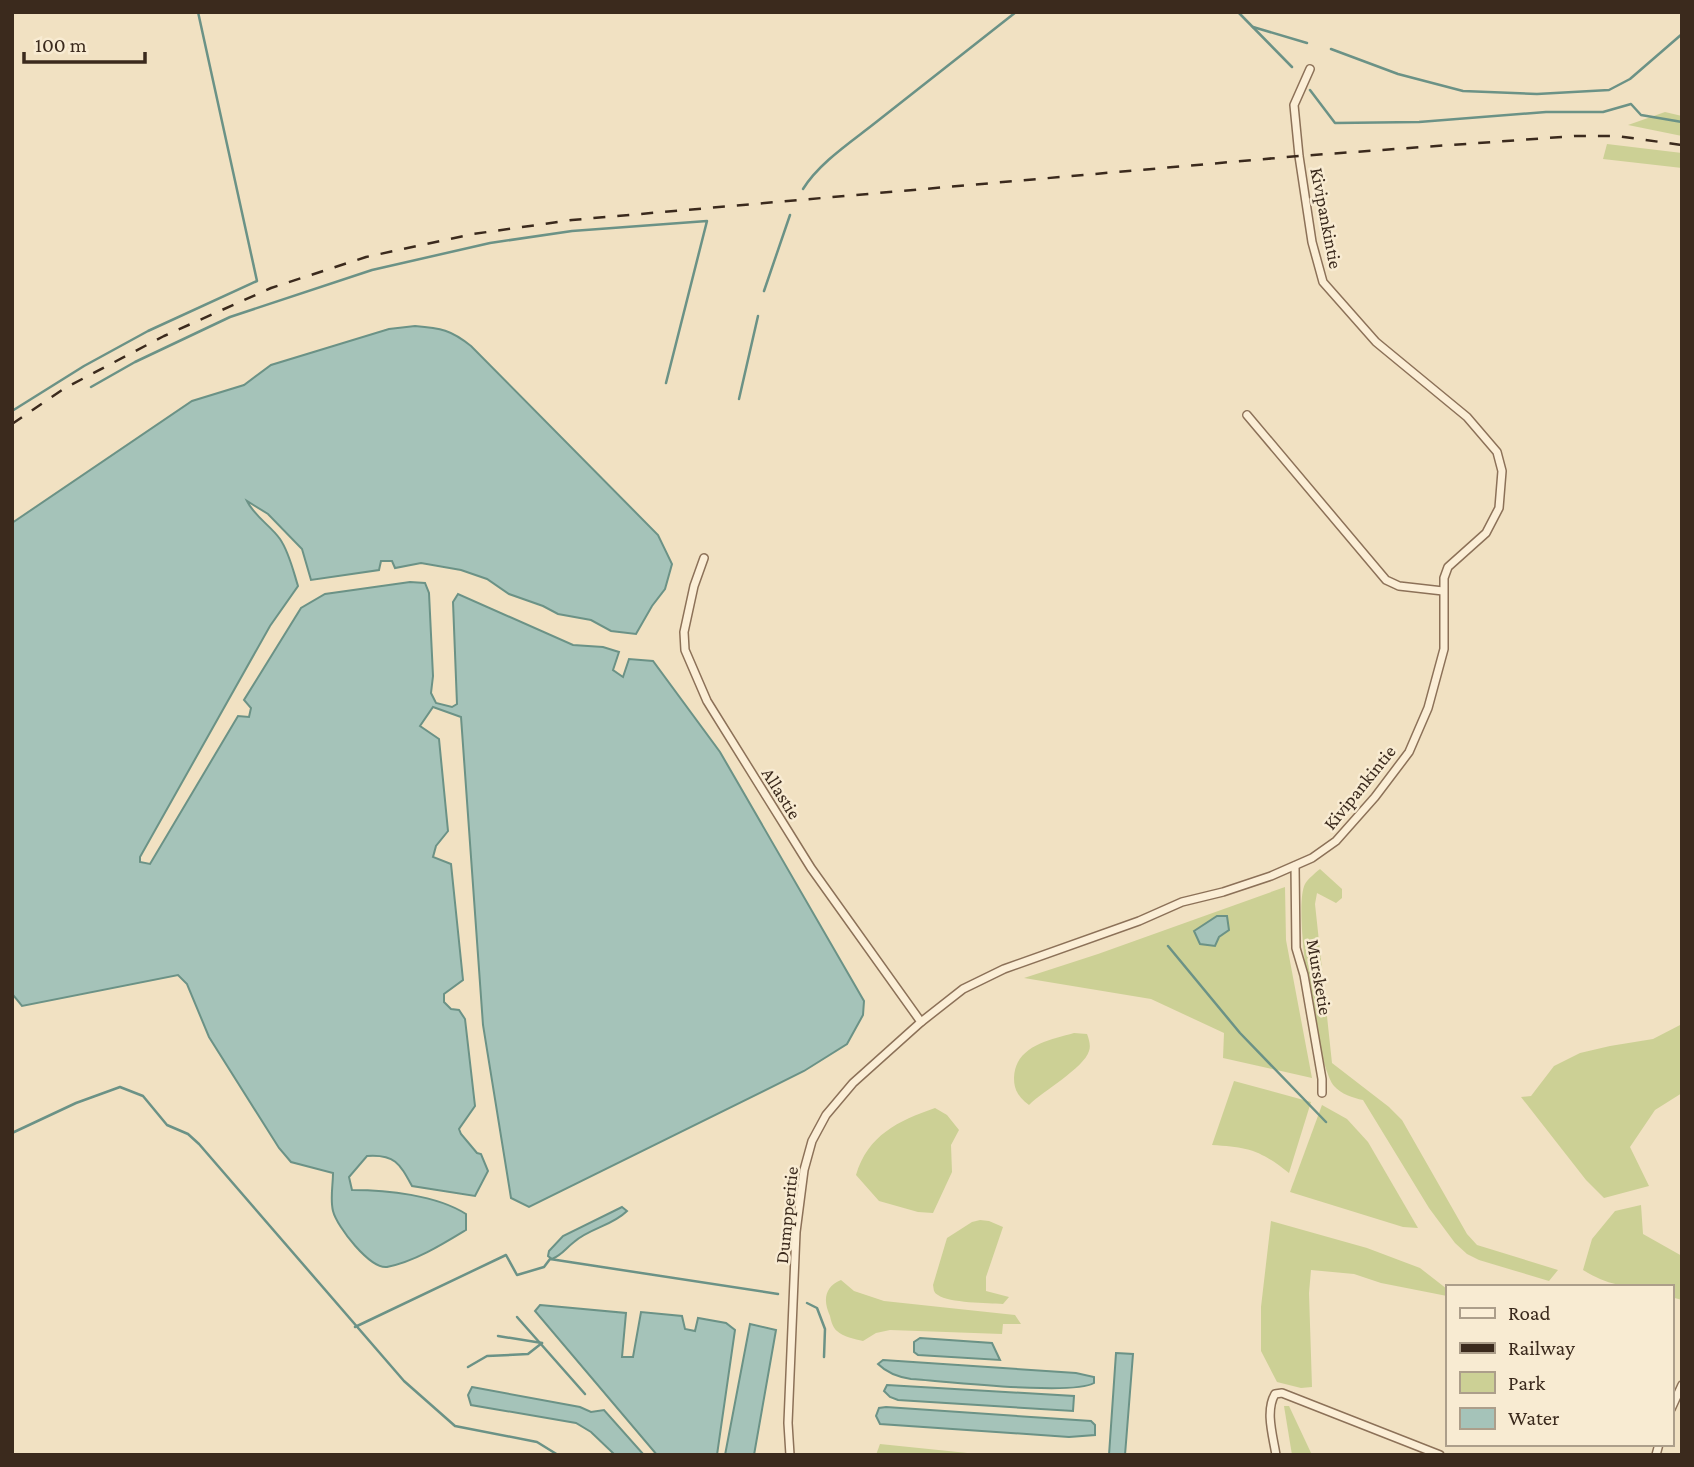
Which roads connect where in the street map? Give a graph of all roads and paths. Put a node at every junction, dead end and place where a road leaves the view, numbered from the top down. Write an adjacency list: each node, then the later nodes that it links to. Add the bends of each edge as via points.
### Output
1 (1310, 69): 4 (street, Kivipankintie, via 1294,105 1311,242 1323,282 1376,342 1466,417 1497,452 1502,471 1499,508 1486,533 1448,567)
2 (1247, 415): 4 (street, via 1385,580)
3 (704, 558): 6 (street, Allastie, via 684,632 685,650 707,701 811,868)
4 (1443, 591): 5 (street, Kivipankintie, via 1444,649 1428,708 1409,752 1336,842)
5 (1295, 866): 6 (street, Kivipankintie, via 1182,902 1004,970 963,989); 7 (street, Mursketie, via 1296,948)
6 (921, 1022): 10 (street, Dumpperitie, via 853,1083 812,1141 796,1232)
7 (1322, 1093)
8 (1682, 1385): 9 (street)
9 (1673, 1405)
10 (790, 1455)
11 (1276, 1455): 12 (street, via 1270,1411 1275,1394 1282,1393)
12 (1440, 1455)

